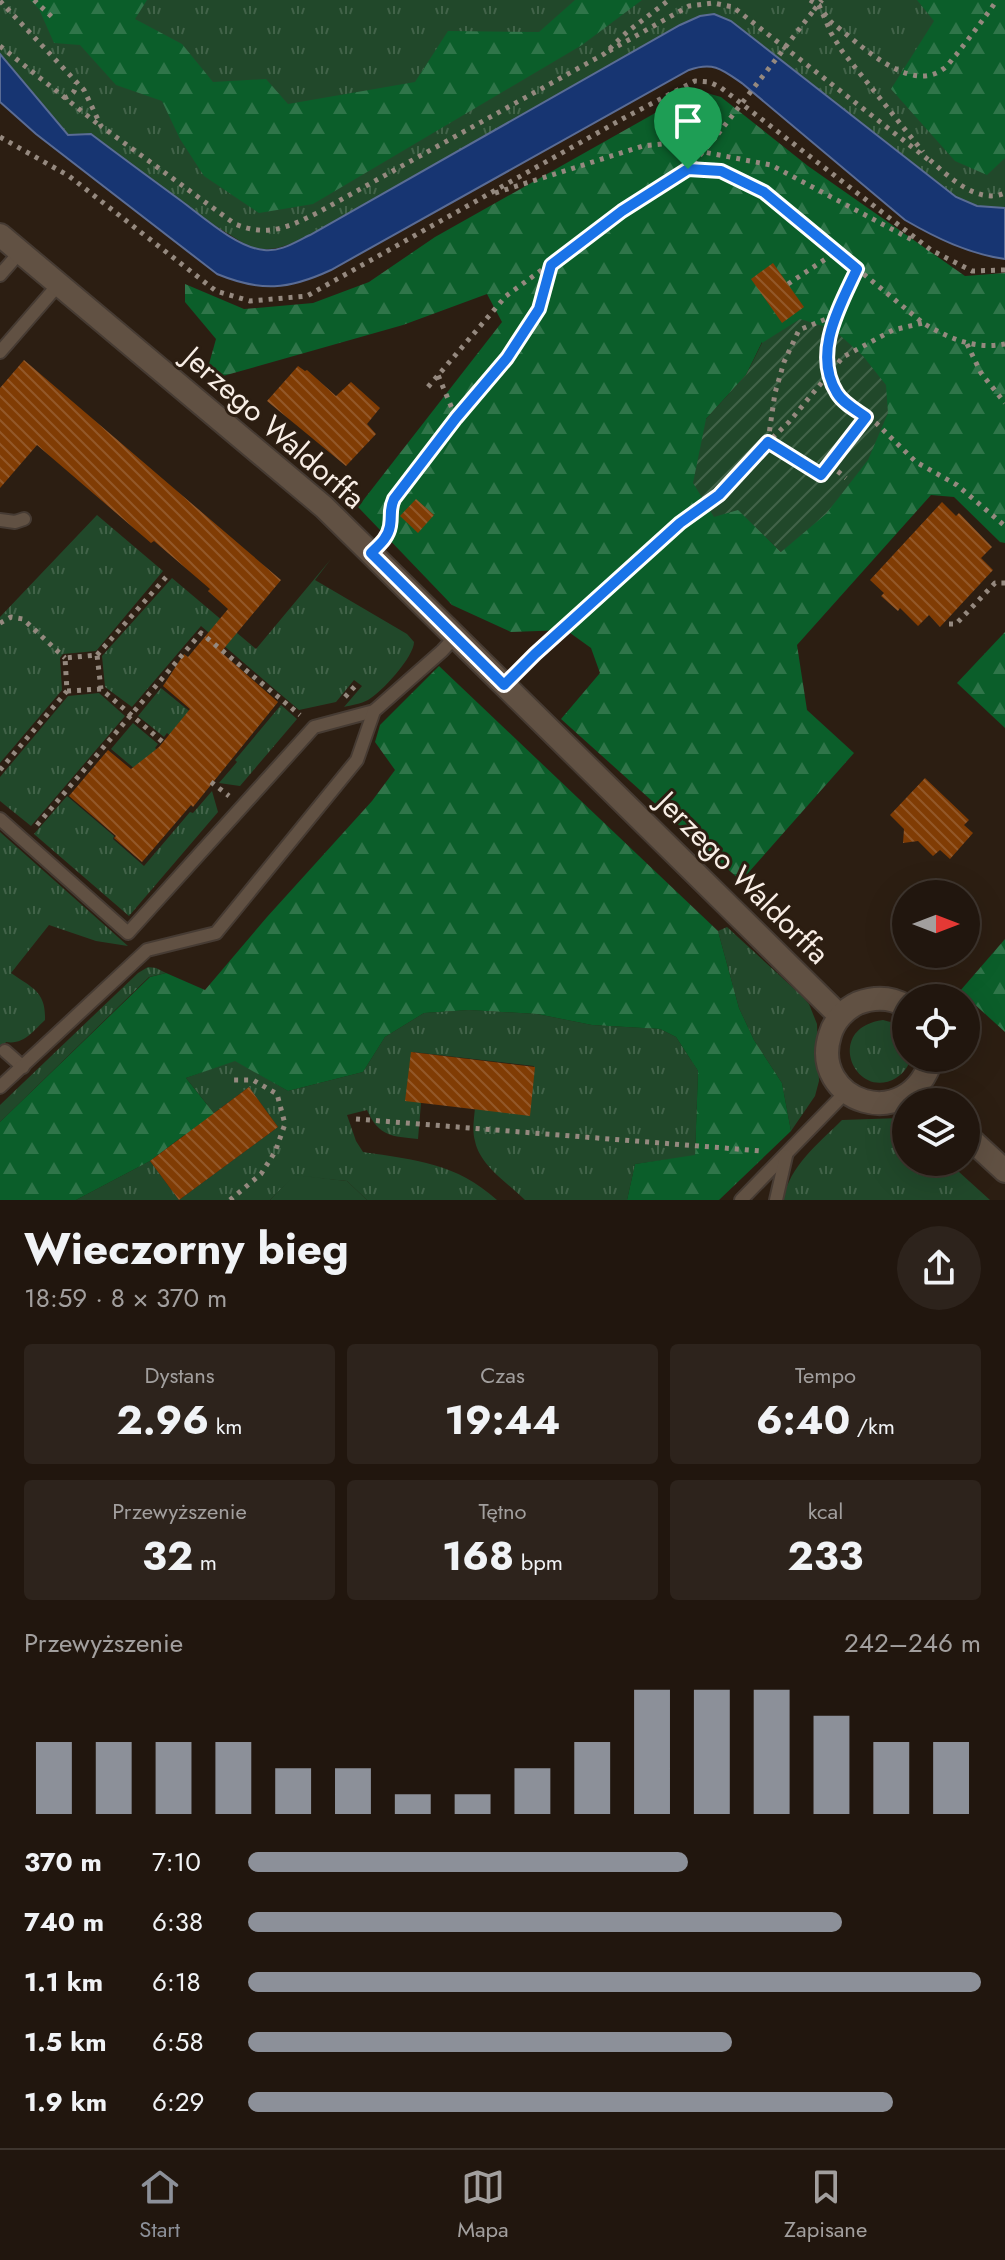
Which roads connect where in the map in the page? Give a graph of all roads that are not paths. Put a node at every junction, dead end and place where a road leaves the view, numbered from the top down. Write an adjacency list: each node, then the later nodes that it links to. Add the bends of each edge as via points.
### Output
1 (0, 235): 2 (street, Jerzego Waldorffa)
2 (20, 252): 3 (lane); 4 (street, Jerzego Waldorffa)
3 (0, 275)
4 (58, 285): 5 (lane); 8 (street, Jerzego Waldorffa, via 324,507)
5 (0, 352)
6 (24, 519): 7 (lane)
7 (0, 520)
8 (455, 637): 9 (lane); 12 (street, Jerzego Waldorffa)
9 (374, 711): 10 (lane, via 314,727 128,933); 14 (lane, via 357,760 216,933 147,950)
10 (0, 819)
11 (892, 1001): 12 (street, via 868,999)
12 (840, 1016): 16 (street, via 831,1030 828,1064)
13 (5, 1051): 14 (lane)
14 (23, 1067): 15 (lane)
15 (0, 1087)
16 (846, 1092): 17 (street, via 874,1104); 19 (lane)
17 (892, 1102)
18 (980, 1148): 20 (street)
19 (787, 1153): 21 (lane); 22 (lane)
20 (1005, 1171)
21 (741, 1200)
22 (776, 1200)

